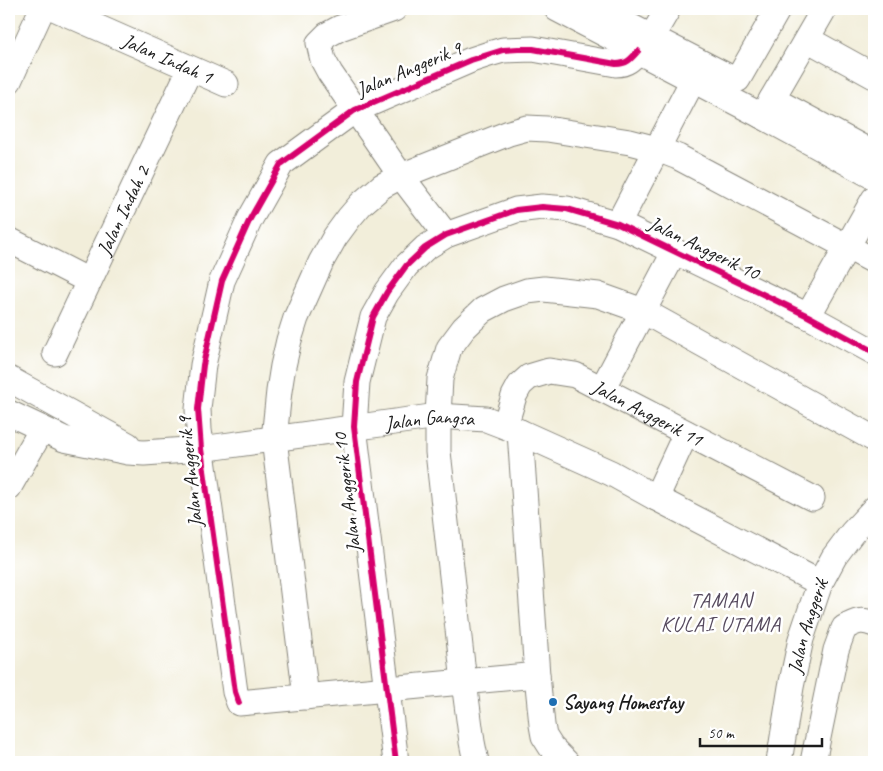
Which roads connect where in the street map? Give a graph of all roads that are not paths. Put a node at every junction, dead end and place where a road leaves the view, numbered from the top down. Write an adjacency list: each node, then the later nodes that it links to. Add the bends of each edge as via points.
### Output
1 (42, 9): 14 (street)
2 (56, 9): 11 (street, Jalan Indah 1)
3 (394, 9): 17 (street, via 340,28 327,34 320,43 330,73)
4 (557, 9): 10 (street)
5 (597, 9): 10 (street)
6 (668, 9): 10 (street)
7 (778, 9): 10 (street, via 738,79)
8 (824, 9): 9 (street)
9 (807, 39): 12 (street); 16 (street)
10 (645, 44): 13 (street); 17 (street, Jalan Anggerik 9, via 623,64 533,49 503,50 471,60)
11 (190, 68): 15 (street, Jalan Indah 1); 29 (street, Jalan Indah 2)
12 (874, 76)
13 (693, 80): 16 (street); 18 (street)
14 (9, 81)
15 (226, 84)
16 (767, 108): 19 (street); 21 (street)
17 (355, 110): 20 (street); 44 (street, Jalan Anggerik 9, via 281,164 250,219 222,281 203,365 198,410)
18 (657, 150): 20 (street, via 630,142 526,128); 23 (street); 26 (street)
19 (874, 154)
20 (402, 176): 24 (street); 42 (street, via 382,186 361,204 322,262 289,340)
21 (874, 176)
22 (874, 199): 26 (street)
23 (618, 224): 24 (street, Jalan Anggerik 10, via 542,207 516,210); 27 (street, Jalan Anggerik 10)
24 (446, 236): 38 (street, Jalan Anggerik 10, via 425,248 406,266 373,316 357,382)
25 (9, 240): 29 (street)
26 (847, 246): 28 (street); 31 (street)
27 (675, 251): 30 (street); 31 (street, Jalan Anggerik 10)
28 (874, 261)
29 (89, 281): 33 (street, Jalan Indah 2)
30 (643, 311): 35 (street); 37 (street, via 598,295 544,289 504,299 483,310 449,348 440,379); 43 (street)
31 (808, 316): 32 (street, Jalan Anggerik 10)
32 (874, 352)
33 (55, 353)
34 (9, 379): 45 (street)
35 (602, 389): 40 (street, Jalan Anggerik 11, via 574,375 549,371 529,377 514,396); 41 (street, Jalan Anggerik 11)
36 (9, 413): 39 (street, Jalan Gangsa)
37 (438, 416): 38 (street, Jalan Gangsa); 40 (street, Jalan Gangsa, via 486,419); 53 (street, via 438,452)
38 (354, 427): 42 (street, Jalan Gangsa); 54 (street, Jalan Anggerik 10)
39 (42, 429): 45 (street, Jalan Gangsa, via 64,439); 46 (street)
40 (512, 429): 47 (street, Jalan Gangsa, via 611,473); 52 (street, Jalan Anggerik 11)
41 (686, 433): 47 (street); 48 (street, Jalan Anggerik 11)
42 (274, 439): 44 (street, Jalan Gangsa); 55 (street)
43 (874, 439)
44 (202, 449): 45 (street, Jalan Gangsa); 55 (street, Jalan Anggerik 9, via 234,692 239,703)
45 (138, 453)
46 (9, 487)
47 (656, 498): 50 (street, Jalan Gangsa)
48 (812, 498)
49 (874, 509): 50 (street, Jalan Anggerik, via 834,557)
50 (820, 583): 59 (street, Jalan Anggerik, via 800,639)
51 (864, 623): 60 (street, via 844,628 836,650)
52 (536, 675): 53 (street); 58 (street, Jalan Anggerik 11, via 544,736)
53 (464, 682): 54 (street); 57 (street)
54 (386, 689): 55 (street); 56 (street, Jalan Anggerik 10)
55 (306, 697)
56 (396, 762)
57 (476, 762)
58 (566, 762)
59 (779, 762)
60 (813, 762)

